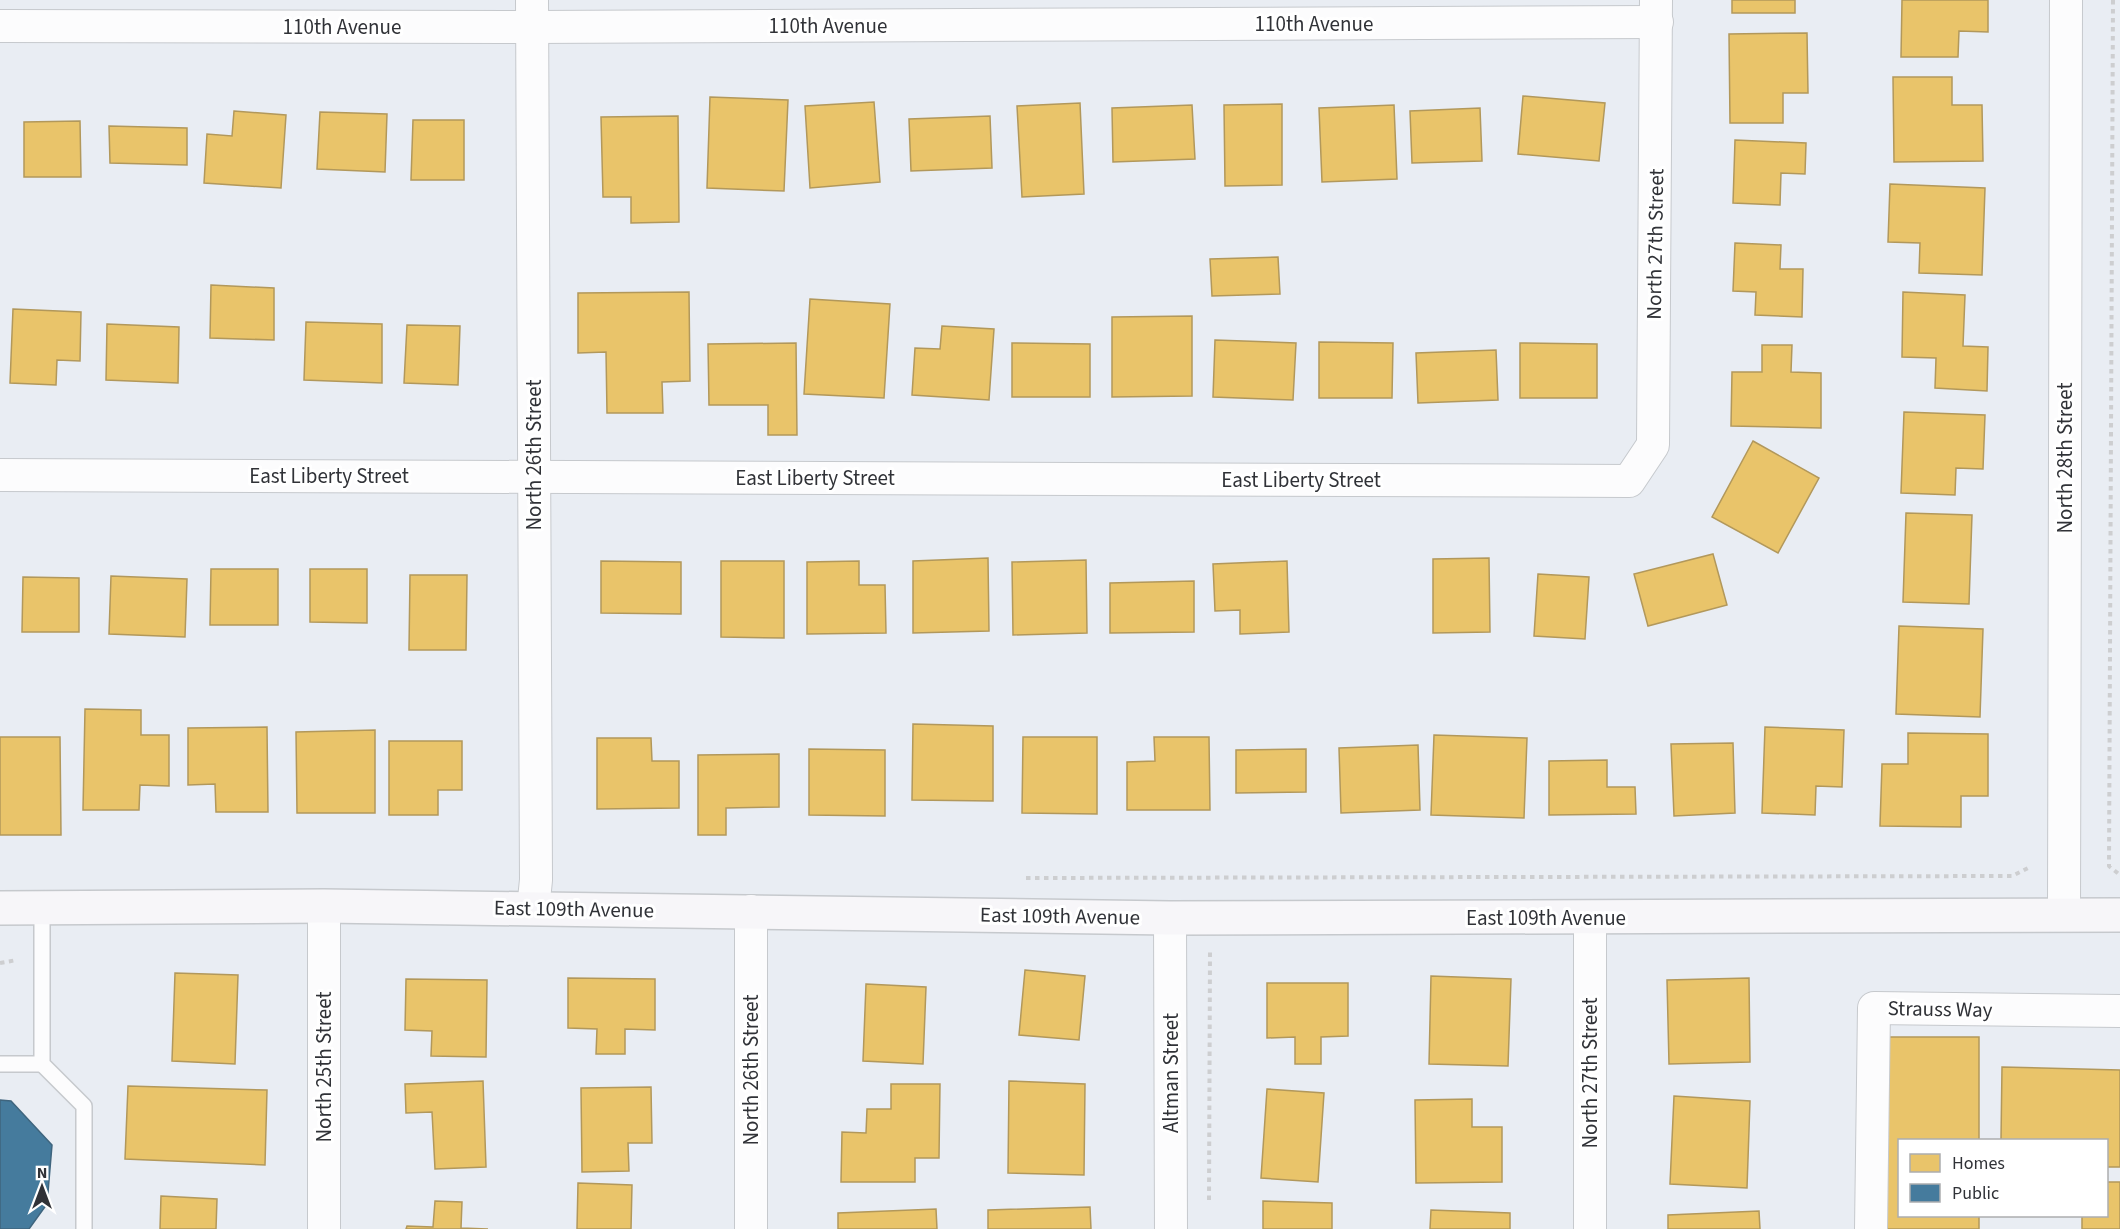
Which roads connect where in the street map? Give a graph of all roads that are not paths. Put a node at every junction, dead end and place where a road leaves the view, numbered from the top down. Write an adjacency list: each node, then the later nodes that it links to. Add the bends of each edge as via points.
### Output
1 (2066, 0): 13 (street, North 28th Street)
2 (1657, 11): 3 (street, 110th Avenue); 7 (street, North 27th Street, via 1653,444)
3 (531, 14): 4 (street, 110th Avenue); 6 (street, North 26th Street)
4 (0, 26)
5 (0, 475): 6 (street, East Liberty Street)
6 (534, 477): 7 (street, East Liberty Street); 11 (street, North 26th Street)
7 (1629, 482)
8 (324, 906): 9 (street, East 109th Avenue); 11 (street, East 109th Avenue); 21 (street, North 25th Street)
9 (42, 907): 10 (street, East 109th Avenue); 19 (lane)
10 (0, 908)
11 (533, 909): 12 (street, East 109th Avenue)
12 (751, 911): 15 (street, East 109th Avenue); 22 (street, North 26th Street)
13 (2064, 915): 14 (street, East 109th Avenue); 16 (street, East 109th Avenue)
14 (2120, 915)
15 (1170, 918): 16 (street, East 109th Avenue); 23 (street, Altman Street)
16 (1590, 918): 24 (street, North 27th Street)
17 (2120, 1011): 25 (street, Strauss Way, via 1874,1008)
18 (0, 1064): 19 (lane)
19 (42, 1064): 20 (lane, via 84,1106)
20 (84, 1229)
21 (324, 1229)
22 (751, 1229)
23 (1171, 1229)
24 (1590, 1229)
25 (1871, 1229)

